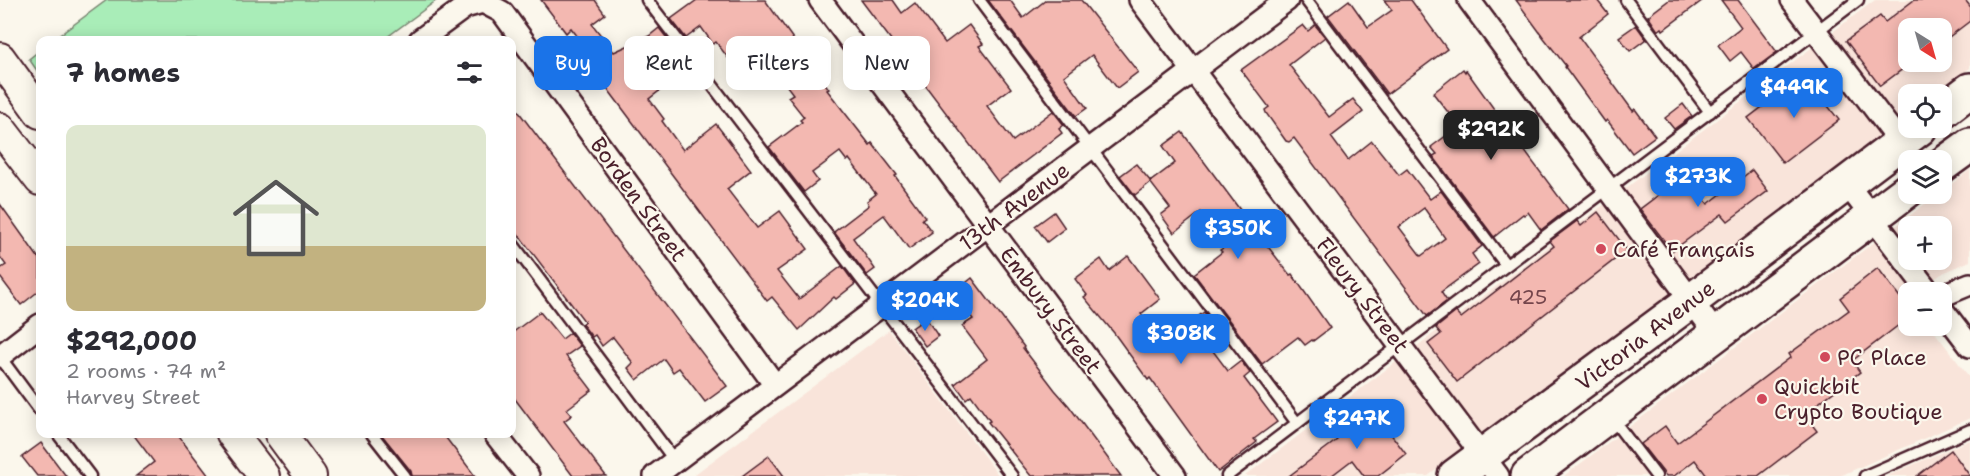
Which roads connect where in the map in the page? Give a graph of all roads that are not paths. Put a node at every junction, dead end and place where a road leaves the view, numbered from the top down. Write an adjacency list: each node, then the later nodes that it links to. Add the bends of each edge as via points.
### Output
1 (647, 0): 37 (lane)
2 (820, 0): 30 (street, Embury Street)
3 (978, 0): 23 (lane)
4 (1140, 0): 14 (street, Fleury Street)
5 (1287, 0): 14 (street, 13th Avenue)
6 (1306, 0): 32 (lane)
7 (1469, 0): 27 (street)
8 (1626, 0): 18 (lane)
9 (1792, 0): 11 (street)
10 (1858, 0): 11 (lane)
11 (1816, 31): 18 (lane); 19 (street)
12 (425, 36): 44 (street, Borden Street, via 465,7 483,2 502,12)
13 (0, 58): 17 (main road)
14 (1193, 71): 23 (street, 13th Avenue); 41 (street, Fleury Street)
15 (1970, 90): 16 (main road)
16 (1952, 104)
17 (36, 108)
18 (1710, 112): 27 (lane)
19 (1898, 122)
20 (0, 128): 25 (main road)
21 (1906, 138): 26 (main road, Victoria Avenue)
22 (1970, 145): 24 (main road)
23 (1089, 149): 30 (street, 13th Avenue); 47 (lane)
24 (1952, 158)
25 (36, 175)
26 (1846, 183): 29 (street); 36 (main road, Victoria Avenue)
27 (1609, 190): 32 (lane); 36 (street)
28 (1898, 198): 29 (main road, Victoria Avenue)
29 (1872, 217): 33 (street); 40 (main road, Victoria Avenue)
30 (988, 225): 37 (street, 13th Avenue); 62 (street, Embury Street)
31 (516, 249): 55 (lane)
32 (1506, 265): 41 (lane)
33 (1921, 282)
34 (1970, 284): 35 (street)
35 (1952, 291)
36 (1691, 301): 40 (street); 54 (main road, Victoria Avenue)
37 (881, 306): 44 (street, 13th Avenue); 61 (lane)
38 (1952, 322): 42 (street)
39 (36, 328): 43 (street)
40 (1716, 334): 46 (main road, Victoria Avenue)
41 (1400, 344): 47 (lane); 54 (street, Fleury Street)
42 (1970, 346)
43 (0, 357): 45 (lane)
44 (775, 386): 55 (street, 13th Avenue)
45 (36, 406)
46 (1610, 414): 65 (main road, Victoria Avenue); 66 (lane)
47 (1297, 423): 63 (lane)
48 (1970, 430): 67 (lane)
49 (61, 438): 56 (lane)
50 (235, 438): 57 (main road)
51 (283, 438): 58 (main road)
52 (375, 438): 59 (lane)
53 (498, 438): 60 (street)
54 (1491, 466): 64 (main road, Victoria Avenue)
55 (668, 470)
56 (90, 476)
57 (264, 476)
58 (311, 476)
59 (405, 476)
60 (528, 476)
61 (1011, 476)
62 (1175, 476)
63 (1227, 476)
64 (1455, 476)
65 (1528, 476)
66 (1656, 476)
67 (1865, 476)

